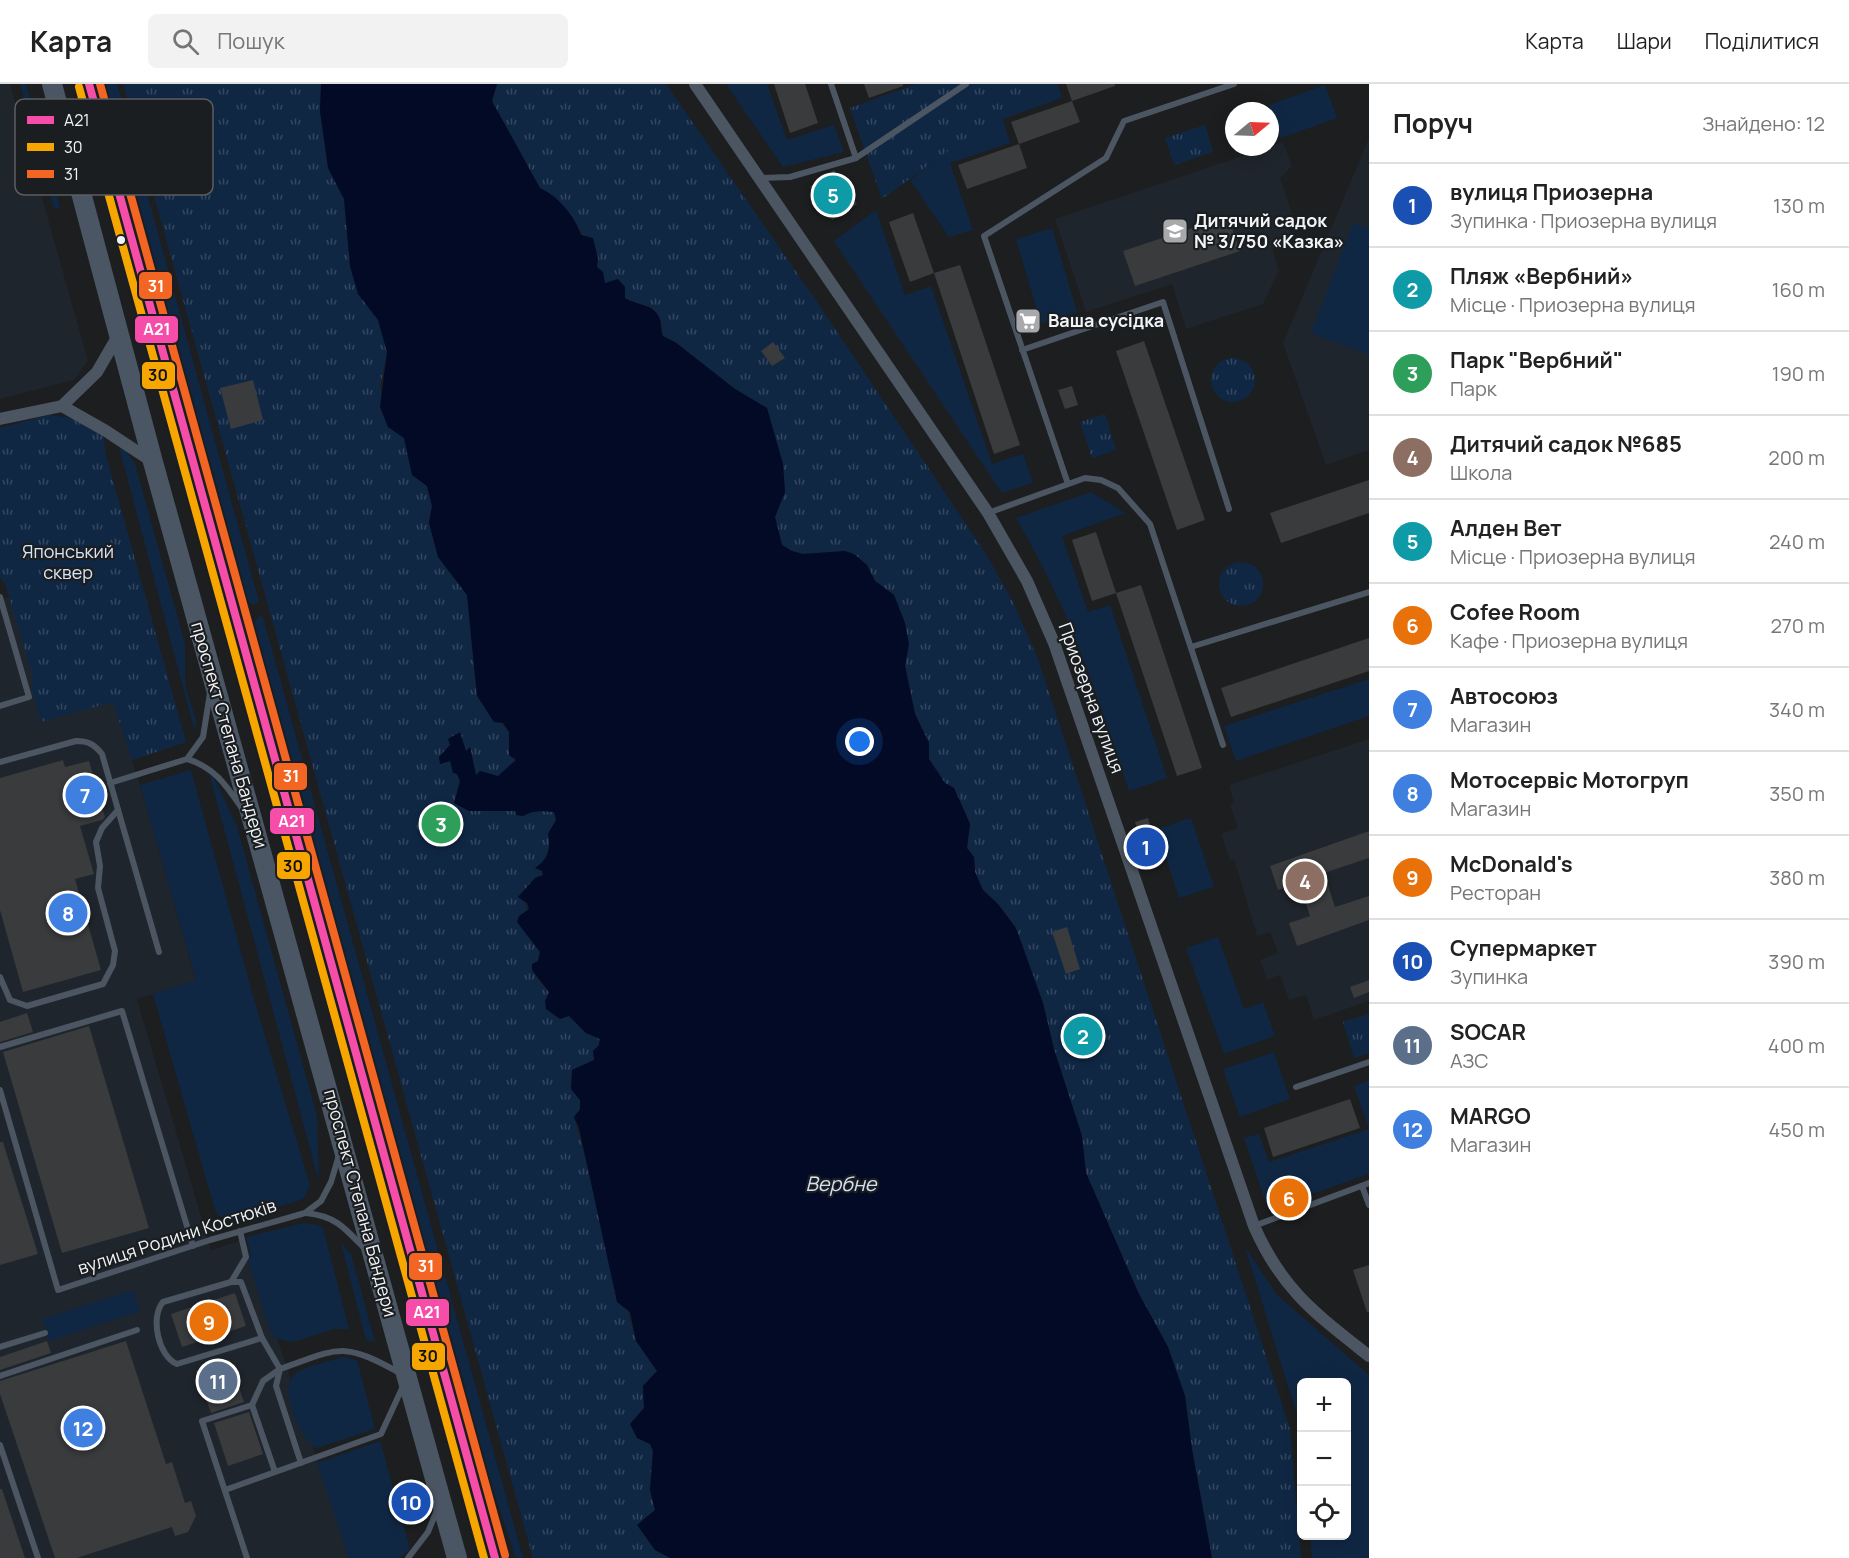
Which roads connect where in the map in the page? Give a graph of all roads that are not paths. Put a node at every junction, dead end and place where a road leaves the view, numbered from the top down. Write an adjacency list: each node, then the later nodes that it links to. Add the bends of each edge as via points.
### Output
1 (52, 84): 7 (main road, проспект Степана Бандери)
2 (89, 84): 8 (main road, проспект Степана Бандери)
3 (696, 84): 10 (street, Приозерна вулиця)
4 (831, 84): 9 (lane)
5 (966, 84): 9 (lane)
6 (1234, 84): 14 (lane, via 1124,121 1106,158 984,236)
7 (56, 99)
8 (93, 99)
9 (856, 158): 10 (lane, via 790,177)
10 (761, 178): 20 (street, Приозерна вулиця)
11 (82, 195): 13 (main road, проспект Степана Бандери)
12 (120, 195): 67 (main road, проспект Степана Бандери)
13 (119, 334): 15 (street, via 97,372); 17 (main road, проспект Степана Бандери)
14 (1022, 350): 18 (lane); 19 (lane, via 1163,302)
15 (62, 406): 16 (street); 17 (street)
16 (0, 419)
17 (153, 462): 25 (main road, проспект Степана Бандери)
18 (1068, 484): 20 (lane); 24 (lane, via 1085,478 1118,488 1150,524)
19 (1229, 509)
20 (988, 513): 44 (street, Приозерна вулиця, via 1027,581 1054,643)
21 (1369, 592): 24 (lane)
22 (0, 597): 23 (lane)
23 (2, 614): 26 (lane, via 29,697)
24 (1191, 647): 27 (lane)
25 (212, 676): 28 (lane, via 208,719); 32 (main road, проспект Степана Бандери)
26 (0, 706)
27 (1223, 745)
28 (188, 759): 30 (lane); 32 (lane, via 222,779)
29 (0, 762): 30 (lane, via 87,741 102,754)
30 (110, 783): 31 (lane)
31 (118, 810): 33 (lane); 34 (lane, via 96,842 98,888 115,951 109,976 103,984 27,1006 10,999)
32 (254, 825): 39 (main road, проспект Степана Бандери)
33 (159, 952)
34 (0, 976)
35 (0, 1047): 46 (lane, via 122,1011)
36 (1369, 1062): 37 (lane)
37 (1296, 1087)
38 (0, 1090): 46 (lane, вулиця Родини Костюків, via 58,1290)
39 (343, 1140): 43 (lane, via 331,1182 321,1201); 47 (main road, проспект Степана Бандери)
40 (1369, 1183): 41 (lane)
41 (1362, 1186): 42 (lane); 44 (lane)
42 (1369, 1205)
43 (305, 1213): 45 (lane, вулиця Родини Костюків); 47 (lane, via 325,1215 344,1227)
44 (1254, 1226): 53 (street, Приозерна вулиця, via 1268,1259 1307,1308)
45 (240, 1231): 46 (lane, вулиця Родини Костюків); 48 (lane, via 246,1257)
46 (193, 1246)
47 (376, 1260): 56 (main road, проспект Степана Бандери)
48 (231, 1282): 51 (lane, via 242,1282); 51 (lane, via 163,1302 156,1325 167,1357 183,1363)
49 (137, 1330): 55 (lane)
50 (45, 1333): 52 (lane)
51 (262, 1338): 54 (lane)
52 (0, 1347)
53 (1369, 1356)
54 (280, 1369): 56 (lane, via 332,1350 345,1350 365,1353); 57 (lane, via 263,1381); 59 (lane, via 276,1386)
55 (0, 1376)
56 (407, 1377): 59 (lane, via 381,1434); 62 (main road, проспект Степана Бандери)
57 (252, 1405): 60 (lane); 61 (lane, via 202,1421)
58 (0, 1445): 64 (lane)
59 (301, 1463): 60 (lane)
60 (275, 1472): 61 (lane)
61 (225, 1490): 63 (lane)
62 (440, 1498): 65 (lane, via 428,1532); 66 (main road, проспект Степана Бандери)
63 (245, 1557)
64 (38, 1558)
65 (408, 1558)
66 (457, 1558)
67 (495, 1558)

